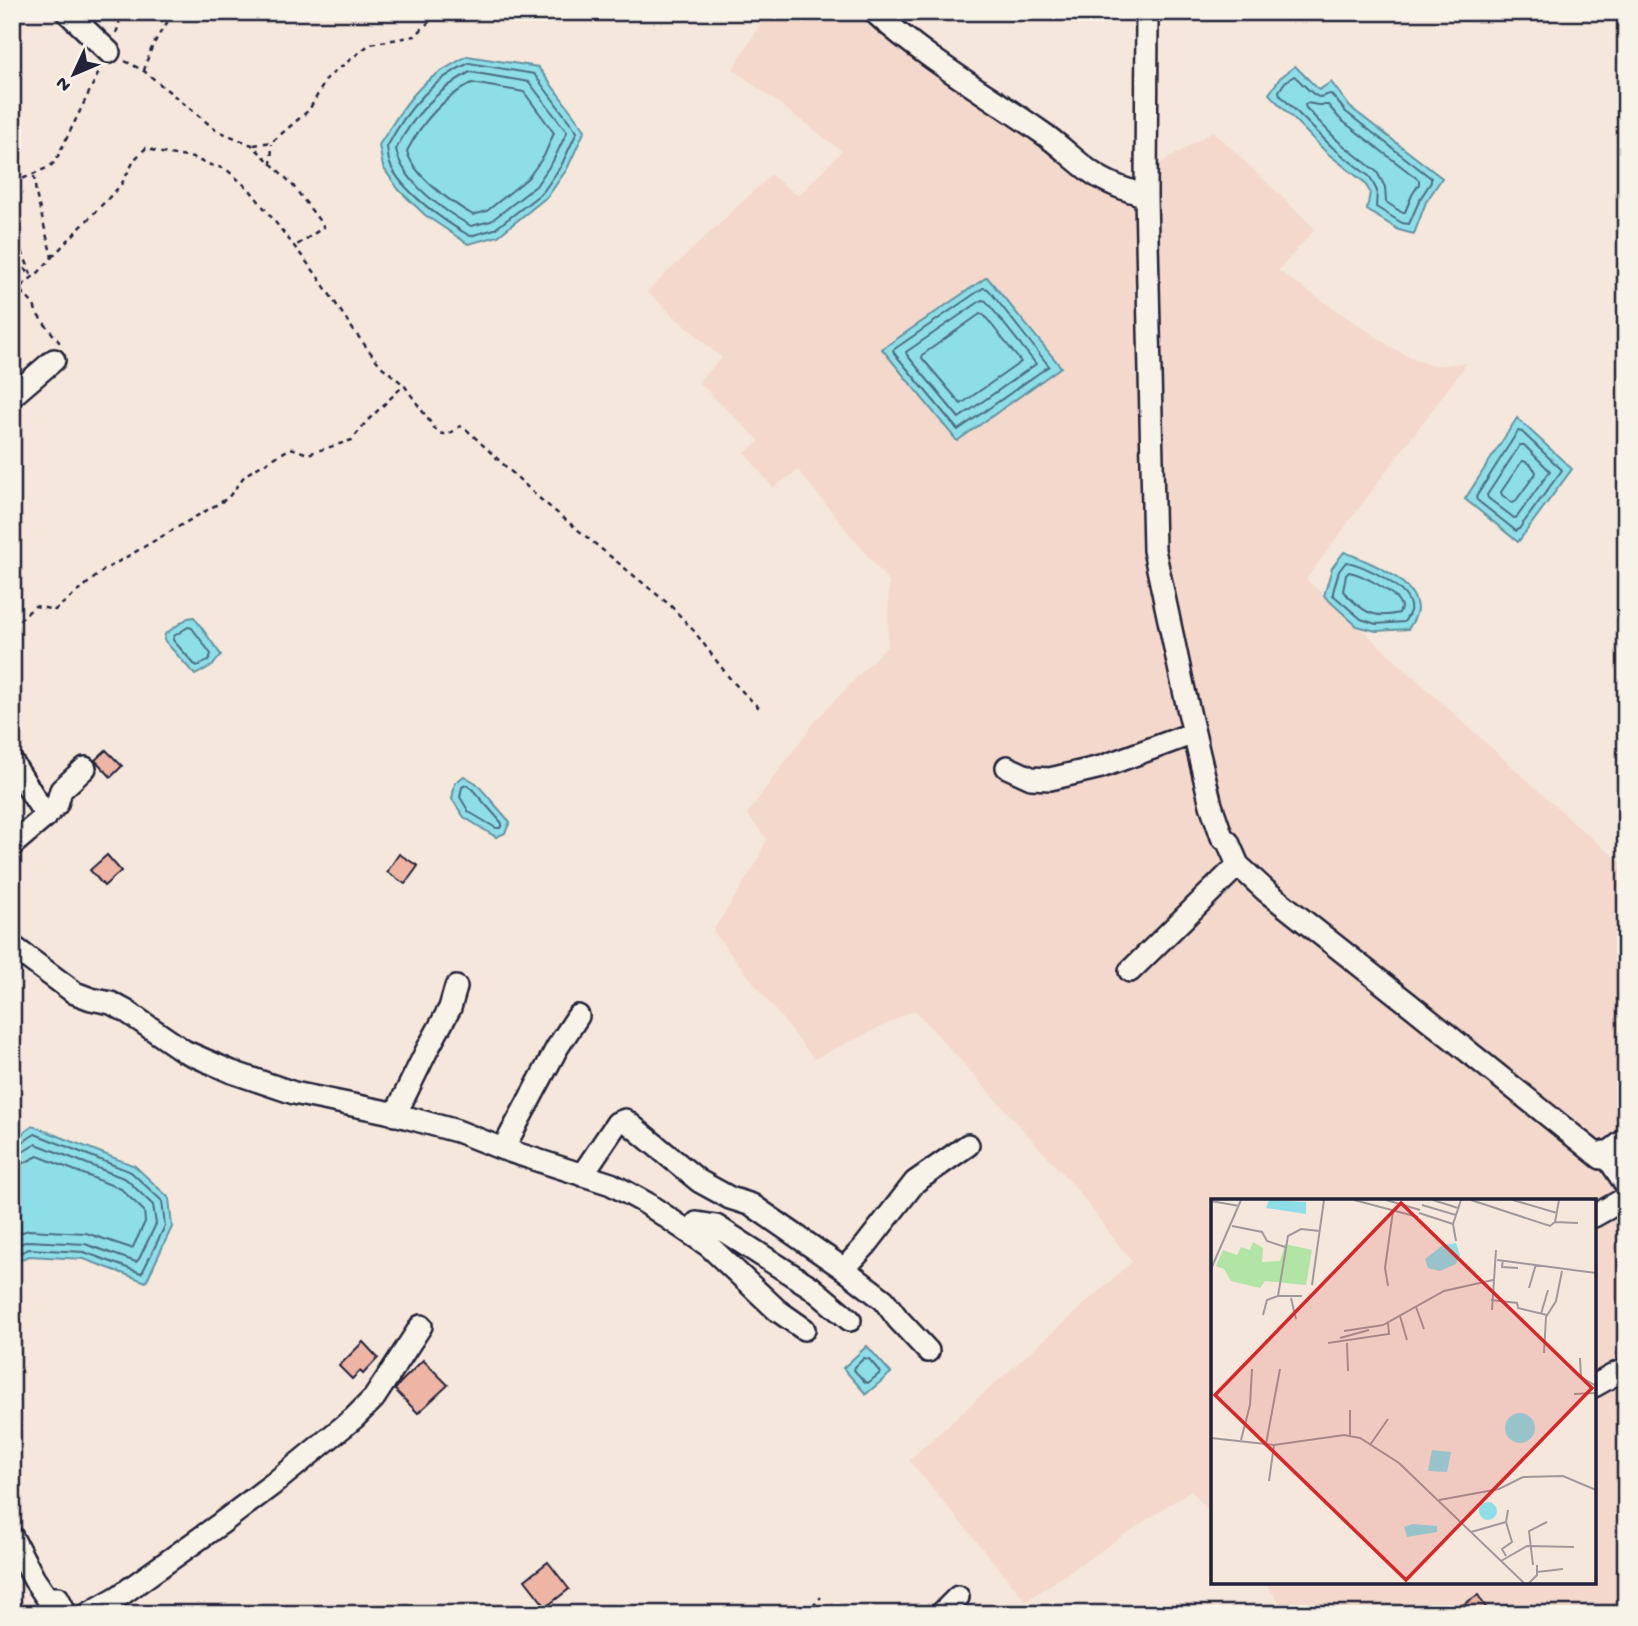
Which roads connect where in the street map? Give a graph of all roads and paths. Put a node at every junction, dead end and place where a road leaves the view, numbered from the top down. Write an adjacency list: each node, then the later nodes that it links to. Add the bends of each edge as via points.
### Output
1 (67, 12): 7 (street)
2 (120, 12): 7 (path)
3 (175, 12): 8 (path, via 149,51)
4 (439, 12): 9 (path, via 415,36 370,44 327,78 309,110)
5 (874, 12): 14 (street, via 1093,173)
6 (1147, 12): 14 (street)
7 (110, 52): 8 (path); 12 (path, via 55,162)
8 (144, 71): 10 (path, via 216,130)
9 (272, 142): 10 (path); 11 (path)
10 (252, 145): 11 (path)
11 (271, 165): 16 (path, via 324,226)
12 (34, 174): 13 (path, via 22,179); 18 (path)
13 (12, 195)
14 (1146, 196): 25 (street, via 1154,550)
15 (12, 223): 19 (path)
16 (295, 247): 18 (path, via 250,190 226,169 146,148 121,185); 21 (path, via 381,366)
17 (12, 253): 19 (path)
18 (52, 257): 19 (path)
19 (32, 277): 20 (path, via 21,291 62,346)
20 (54, 360): 22 (street)
21 (404, 385): 23 (path, via 352,440 308,454 291,448 245,475 228,498 104,570 55,610 35,606); 24 (path, via 439,433 448,435 460,426 467,430 539,498 671,606)
22 (12, 396)
23 (12, 627)
24 (760, 709)
25 (1194, 733): 27 (street, via 1101,767 1050,779 1031,778); 31 (street, via 1211,806)
26 (12, 762): 29 (street)
27 (1007, 767)
28 (85, 768): 29 (street, via 61,790 57,804)
29 (46, 816): 30 (street)
30 (12, 845)
31 (1238, 865): 33 (street); 40 (street)
32 (12, 946): 36 (street, via 75,993 111,1003 205,1061 294,1093)
33 (1130, 971)
34 (456, 987): 36 (street, via 450,1008)
35 (578, 1016): 39 (street)
36 (395, 1115): 39 (street)
37 (1626, 1139): 40 (street)
38 (968, 1145): 46 (street, via 915,1182)
39 (503, 1149): 41 (street)
40 (1601, 1158): 42 (street, via 1604,1152)
41 (582, 1175): 45 (street, via 611,1184); 46 (street, via 617,1123 625,1120 699,1181 752,1205)
42 (1626, 1185)
43 (1626, 1198): 44 (street)
44 (1596, 1215)
45 (691, 1233): 47 (street, via 697,1223 716,1226 811,1287); 49 (street)
46 (844, 1269): 50 (street, via 884,1300)
47 (850, 1320)
48 (421, 1326): 57 (street, via 374,1398 354,1418 220,1524)
49 (804, 1329)
50 (928, 1351)
51 (1626, 1370): 52 (street)
52 (1596, 1385)
53 (12, 1537): 56 (street, via 47,1598)
54 (821, 1597): 58 (path)
55 (958, 1597): 59 (street)
56 (62, 1606)
57 (88, 1614)
58 (806, 1614)
59 (941, 1614)

